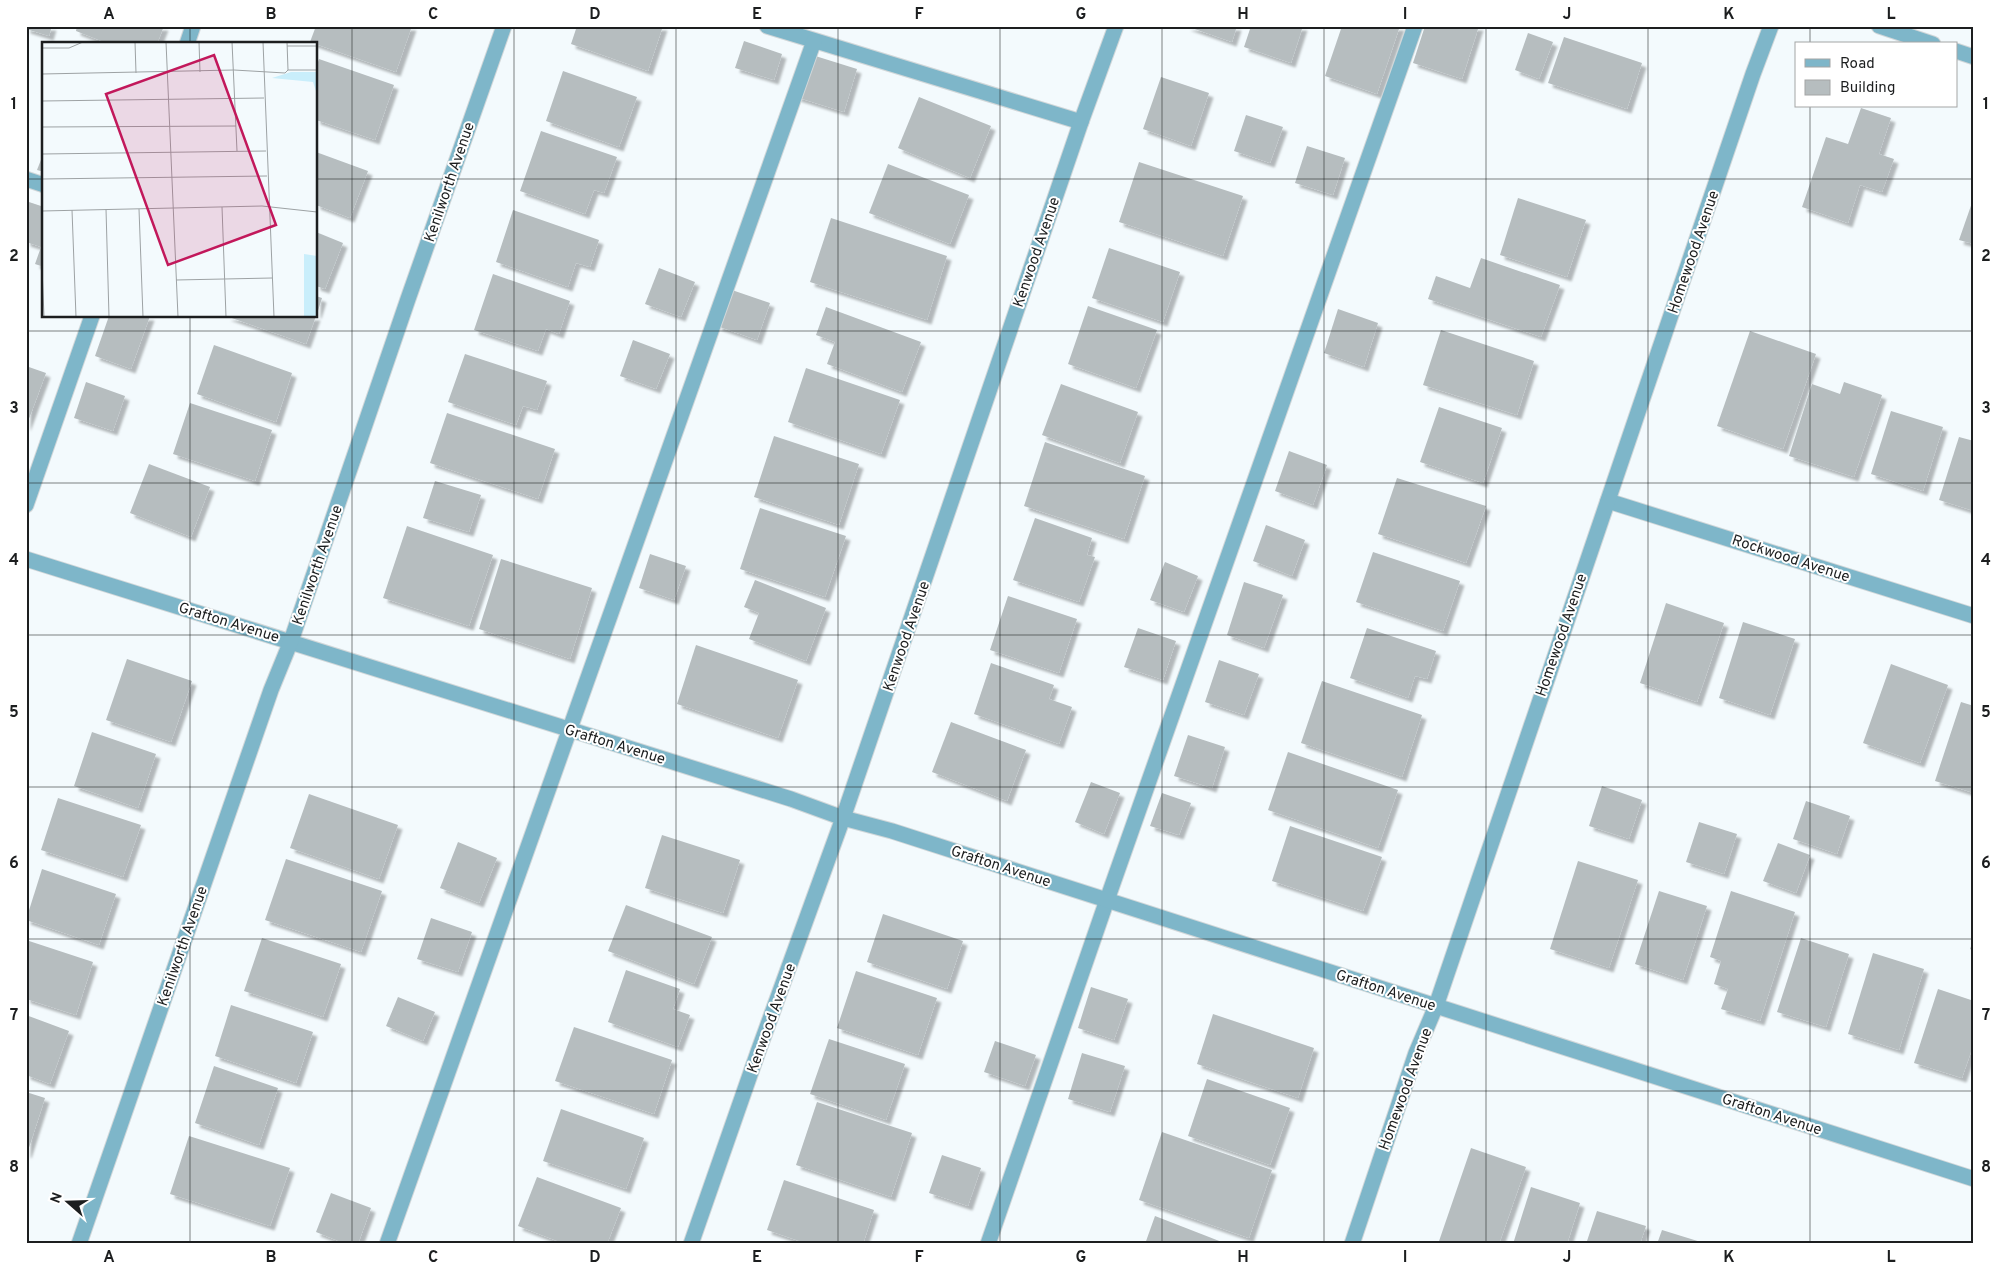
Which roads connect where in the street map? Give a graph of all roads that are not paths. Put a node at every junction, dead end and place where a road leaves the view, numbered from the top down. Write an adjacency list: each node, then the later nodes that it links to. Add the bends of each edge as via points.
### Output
1 (193, 26): 8 (street)
2 (504, 26): 21 (street, Kenilworth Avenue)
3 (767, 26): 9 (street)
4 (1116, 26): 13 (street, Kenwood Avenue)
5 (1415, 26): 24 (street)
6 (1771, 26): 17 (street, Homewood Avenue)
7 (1879, 26): 10 (street)
8 (188, 42)
9 (814, 42): 13 (street); 22 (street)
10 (1927, 42)
11 (1958, 52): 12 (street)
12 (1974, 57)
13 (1081, 122): 23 (street, Kenwood Avenue)
14 (26, 179): 15 (street)
15 (42, 184)
16 (91, 318): 18 (street)
17 (1608, 501): 20 (street, Rockwood Avenue); 25 (street, Homewood Avenue)
18 (26, 505)
19 (26, 559): 21 (street, Grafton Avenue)
20 (1974, 616)
21 (291, 642): 22 (street, Grafton Avenue); 27 (street, Kenilworth Avenue, via 271,690)
22 (569, 729): 23 (street, Grafton Avenue); 28 (street)
23 (843, 818): 24 (street, Grafton Avenue); 29 (street, Kenwood Avenue)
24 (1107, 900): 25 (street, Grafton Avenue); 30 (street)
25 (1436, 1006): 26 (street, Grafton Avenue); 31 (street, Homewood Avenue, via 1416,1053)
26 (1974, 1179)
27 (79, 1244)
28 (387, 1244)
29 (691, 1244)
30 (988, 1244)
31 (1352, 1244)

